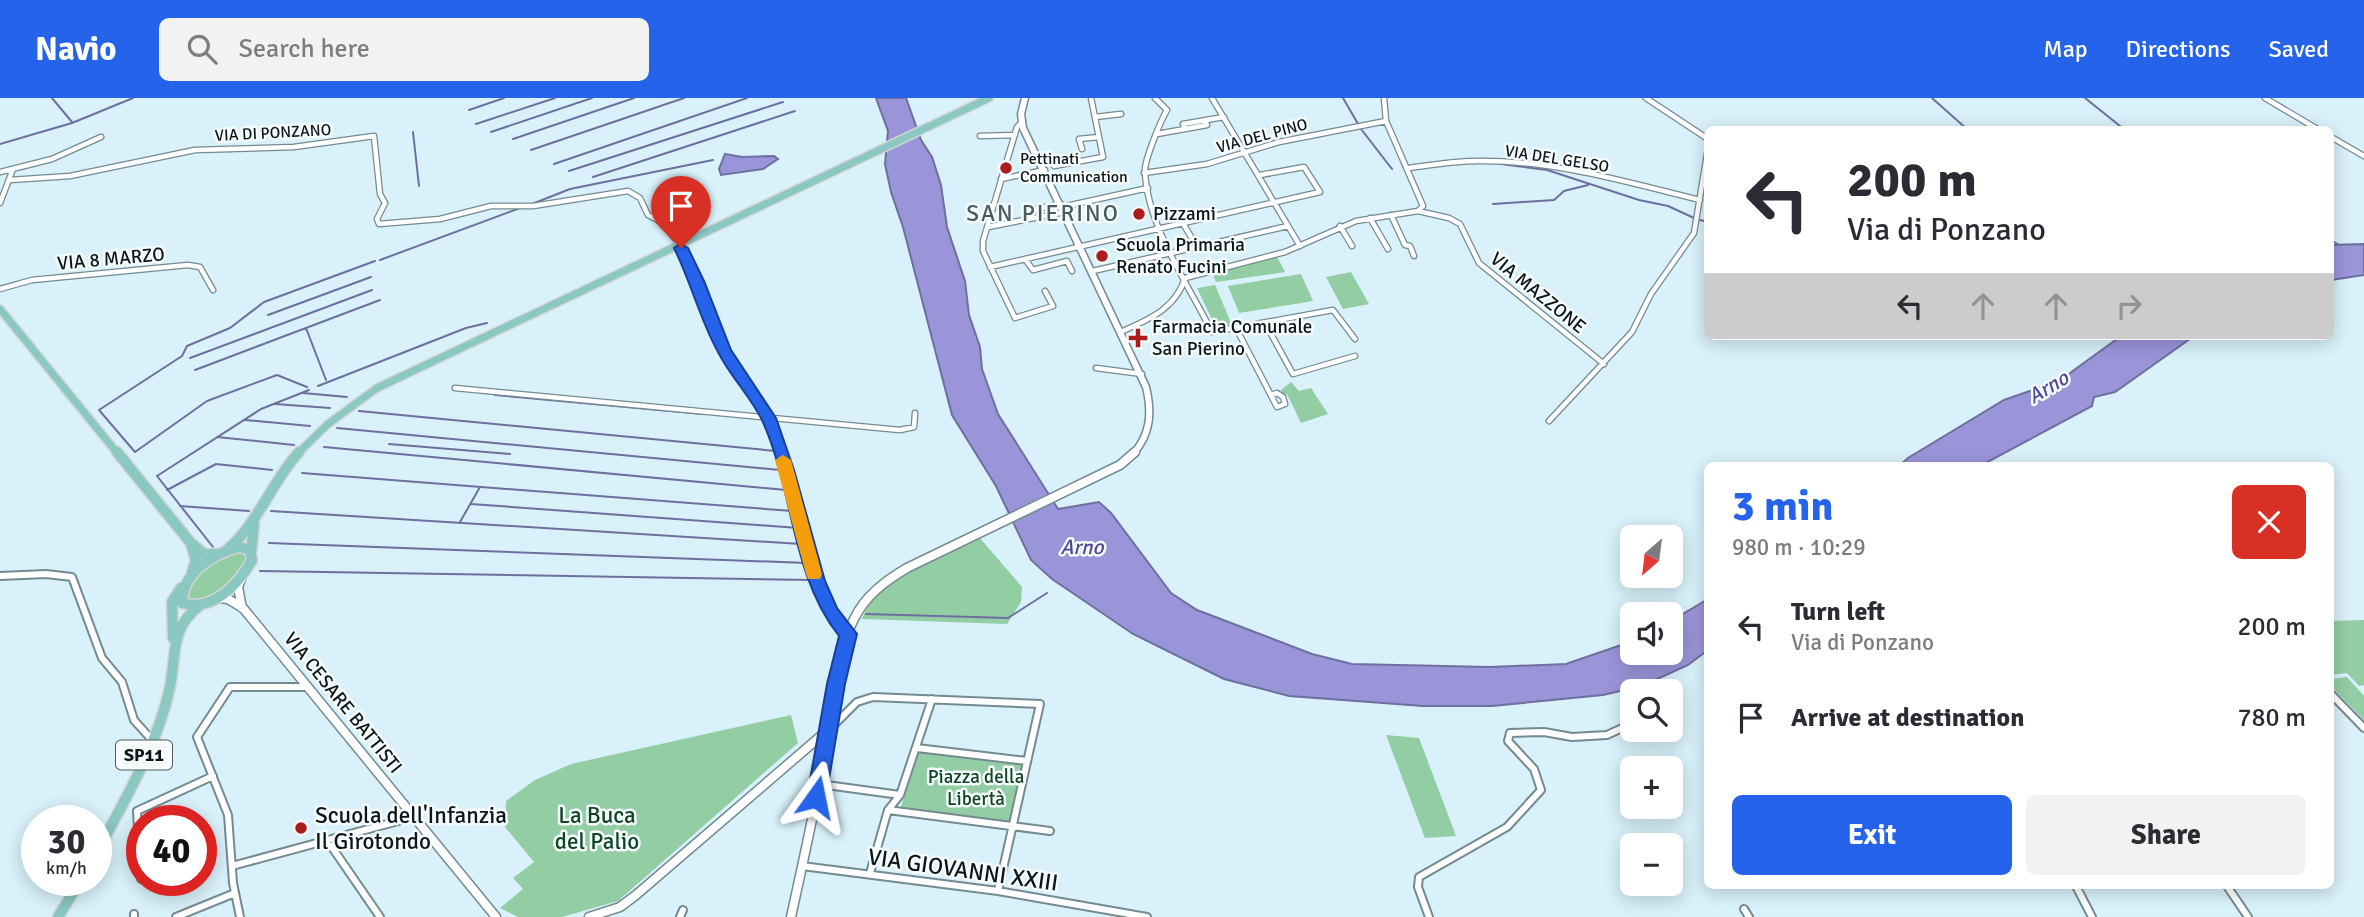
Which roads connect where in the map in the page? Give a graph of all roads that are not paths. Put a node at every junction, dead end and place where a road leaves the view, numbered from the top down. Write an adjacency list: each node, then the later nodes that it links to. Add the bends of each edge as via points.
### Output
1 (989, 98): 86 (main road, via 377,388 300,451)
2 (1025, 98): 14 (street)
3 (1091, 98): 11 (street)
4 (1166, 98): 9 (street)
5 (1212, 98): 12 (street)
6 (1384, 98): 13 (street)
7 (1646, 98): 19 (street)
8 (2265, 98): 15 (street)
9 (1157, 99): 16 (street, via 1167,110)
10 (1121, 114): 11 (street)
11 (1094, 117): 21 (street)
12 (1224, 117): 16 (street, via 1205,120 1207,125); 24 (street)
13 (1386, 121): 24 (street, VIA DEL PINO); 30 (street)
14 (1022, 122): 17 (street); 31 (street)
15 (2312, 126)
16 (1157, 134): 33 (street)
17 (1014, 135): 18 (street); 37 (street)
18 (980, 136)
19 (1704, 136)
20 (101, 137): 29 (street, via 52,159)
21 (1099, 137): 23 (street, via 1079,139); 28 (street)
22 (2334, 139): 27 (street)
23 (1082, 149)
24 (1247, 152): 33 (street, VIA DEL PINO, via 1207,164); 35 (street)
25 (1048, 156): 28 (street, via 1054,166)
26 (1109, 156): 28 (street)
27 (2364, 156)
28 (1103, 157)
29 (13, 169): 32 (street); 36 (street)
30 (1408, 169): 39 (street, VIA DEL GELSO, via 1464,161 1507,162); 44 (street, via 1423,206)
31 (1045, 170): 37 (street); 43 (street)
32 (0, 172)
33 (1144, 173): 38 (street)
34 (1704, 174): 39 (street)
35 (1260, 175): 40 (street); 40 (street, via 1304,167 1320,192)
36 (10, 180): 41 (street); 42 (street, VIA DI PONZANO, via 70,176 194,150 295,147 374,136 385,203 377,219 379,225 440,219 491,206)
37 (1001, 180): 50 (street)
38 (1148, 188): 43 (street); 51 (street)
39 (1700, 200): 78 (street, via 1694,233 1651,294 1640,321)
40 (1275, 201): 47 (street); 48 (street)
41 (0, 203)
42 (527, 206): 52 (street, VIA DI PONZANO, via 628,191 640,198 648,215 660,221)
43 (1063, 208): 50 (street); 55 (street)
44 (1418, 211): 45 (street, VIA MAZZONE); 78 (street, VIA MAZZONE, via 1460,224 1474,257 1486,270)
45 (1391, 215): 46 (street, VIA MAZZONE); 60 (street)
46 (1370, 218): 49 (street, VIA MAZZONE); 58 (street)
47 (1184, 225): 51 (street); 56 (street)
48 (1289, 226): 53 (street); 56 (street)
49 (1340, 226): 53 (street, VIA MAZZONE); 54 (street)
50 (988, 227): 62 (street, via 983,251)
51 (1159, 231): 55 (street); 59 (street)
52 (677, 241)
53 (1300, 246): 65 (street, VIA MAZZONE)
54 (1352, 246)
55 (1082, 247): 61 (street); 64 (street)
56 (1197, 247): 59 (street)
57 (681, 248): 84 (street, via 724,351)
58 (1388, 249)
59 (1170, 253): 64 (street); 65 (street)
60 (1414, 256)
61 (1025, 259): 62 (street); 63 (street, via 1033,270 1068,261)
62 (990, 267): 68 (street, via 1015,317 1053,306)
63 (1072, 271)
64 (1093, 271): 74 (street)
65 (1185, 278): 69 (street); 70 (street)
66 (0, 289): 67 (street, VIA 8 MARZO, via 22,281 188,265 200,267)
67 (213, 290)
68 (1045, 291)
69 (1194, 294): 70 (street); 75 (street)
70 (1178, 297): 74 (street, via 1153,317)
71 (0, 309): 87 (main road)
72 (1265, 323): 73 (street); 76 (street, via 1334,310); 77 (street, via 1293,374)
73 (1236, 328): 75 (street); 82 (street)
74 (1123, 331): 80 (street)
75 (1212, 332)
76 (1355, 340)
77 (1355, 356)
78 (1604, 364): 85 (street)
79 (1096, 368): 80 (street)
80 (1142, 374): 96 (street, via 1151,407 1150,425 1132,457 886,580 861,606)
81 (455, 388): 84 (street)
82 (1271, 395)
83 (915, 413): 84 (street, via 915,426 900,430)
84 (769, 418): 96 (street, via 816,581 831,613)
85 (1549, 421)
86 (255, 519): 88 (main road); 89 (main road)
87 (190, 542): 88 (main road, via 204,554); 92 (main road, SP11, via 196,559)
88 (222, 553): 89 (main road, via 239,547); 92 (main road, SP11)
89 (251, 553): 90 (main road, SP11)
90 (243, 574): 93 (main road, SP11); 95 (street, via 238,587)
91 (0, 576): 104 (street, via 72,577 102,658 122,682 134,720)
92 (188, 580): 94 (main road, SP11, via 180,595 182,603); 97 (main road, SP11, via 172,602)
93 (213, 599): 94 (main road, SP11); 95 (street, via 228,599)
94 (200, 605): 97 (main road, SP11, via 180,624)
95 (243, 608): 98 (street, VIA CESARE BATTISTI)
96 (848, 634): 102 (street)
97 (174, 650): 104 (main road, SP11, via 166,699)
98 (307, 687): 107 (street, via 230,687 197,737); 114 (street, VIA CESARE BATTISTI)
99 (2334, 697): 101 (street)
100 (932, 699): 102 (street, via 861,698); 105 (street); 106 (street, via 1040,704)
101 (2364, 728)
102 (830, 729): 108 (street); 134 (street, via 636,895 620,907)
103 (1620, 729): 137 (street, via 1607,735 1572,737 1510,733 1507,741 1534,769 1541,790 1507,827 1419,877)
104 (151, 740): 115 (main road, SP11)
105 (917, 748): 106 (street); 110 (street)
106 (1027, 761): 116 (street)
107 (213, 776): 112 (street); 119 (street, via 228,814)
108 (819, 783): 109 (street); 111 (street)
109 (837, 787): 110 (street); 111 (street)
110 (900, 795): 113 (street)
111 (816, 797): 120 (street)
112 (150, 805)
113 (888, 810): 116 (street); 121 (street)
114 (413, 817): 118 (street); 133 (street, VIA CESARE BATTISTI)
115 (112, 821)
116 (1012, 826): 117 (street); 124 (street)
117 (1050, 831)
118 (327, 840): 119 (street); 132 (street)
119 (232, 866): 125 (street)
120 (802, 866): 121 (street, VIA GIOVANNI XXIII); 135 (street)
121 (870, 873): 124 (street, VIA GIOVANNI XXIII)
122 (2078, 889): 139 (street)
123 (2229, 889): 140 (street)
124 (998, 891): 128 (street, VIA GIOVANNI XXIII)
125 (235, 893): 130 (street); 131 (street)
126 (71, 896): 129 (main road)
127 (1744, 909): 138 (street)
128 (1115, 915): 136 (street, VIA GIOVANNI XXIII)
129 (58, 917)
130 (176, 917)
131 (240, 917)
132 (380, 917)
133 (496, 917)
134 (589, 917)
135 (791, 917)
136 (1145, 917)
137 (1429, 917)
138 (1749, 917)
139 (2092, 917)
140 (2248, 917)

